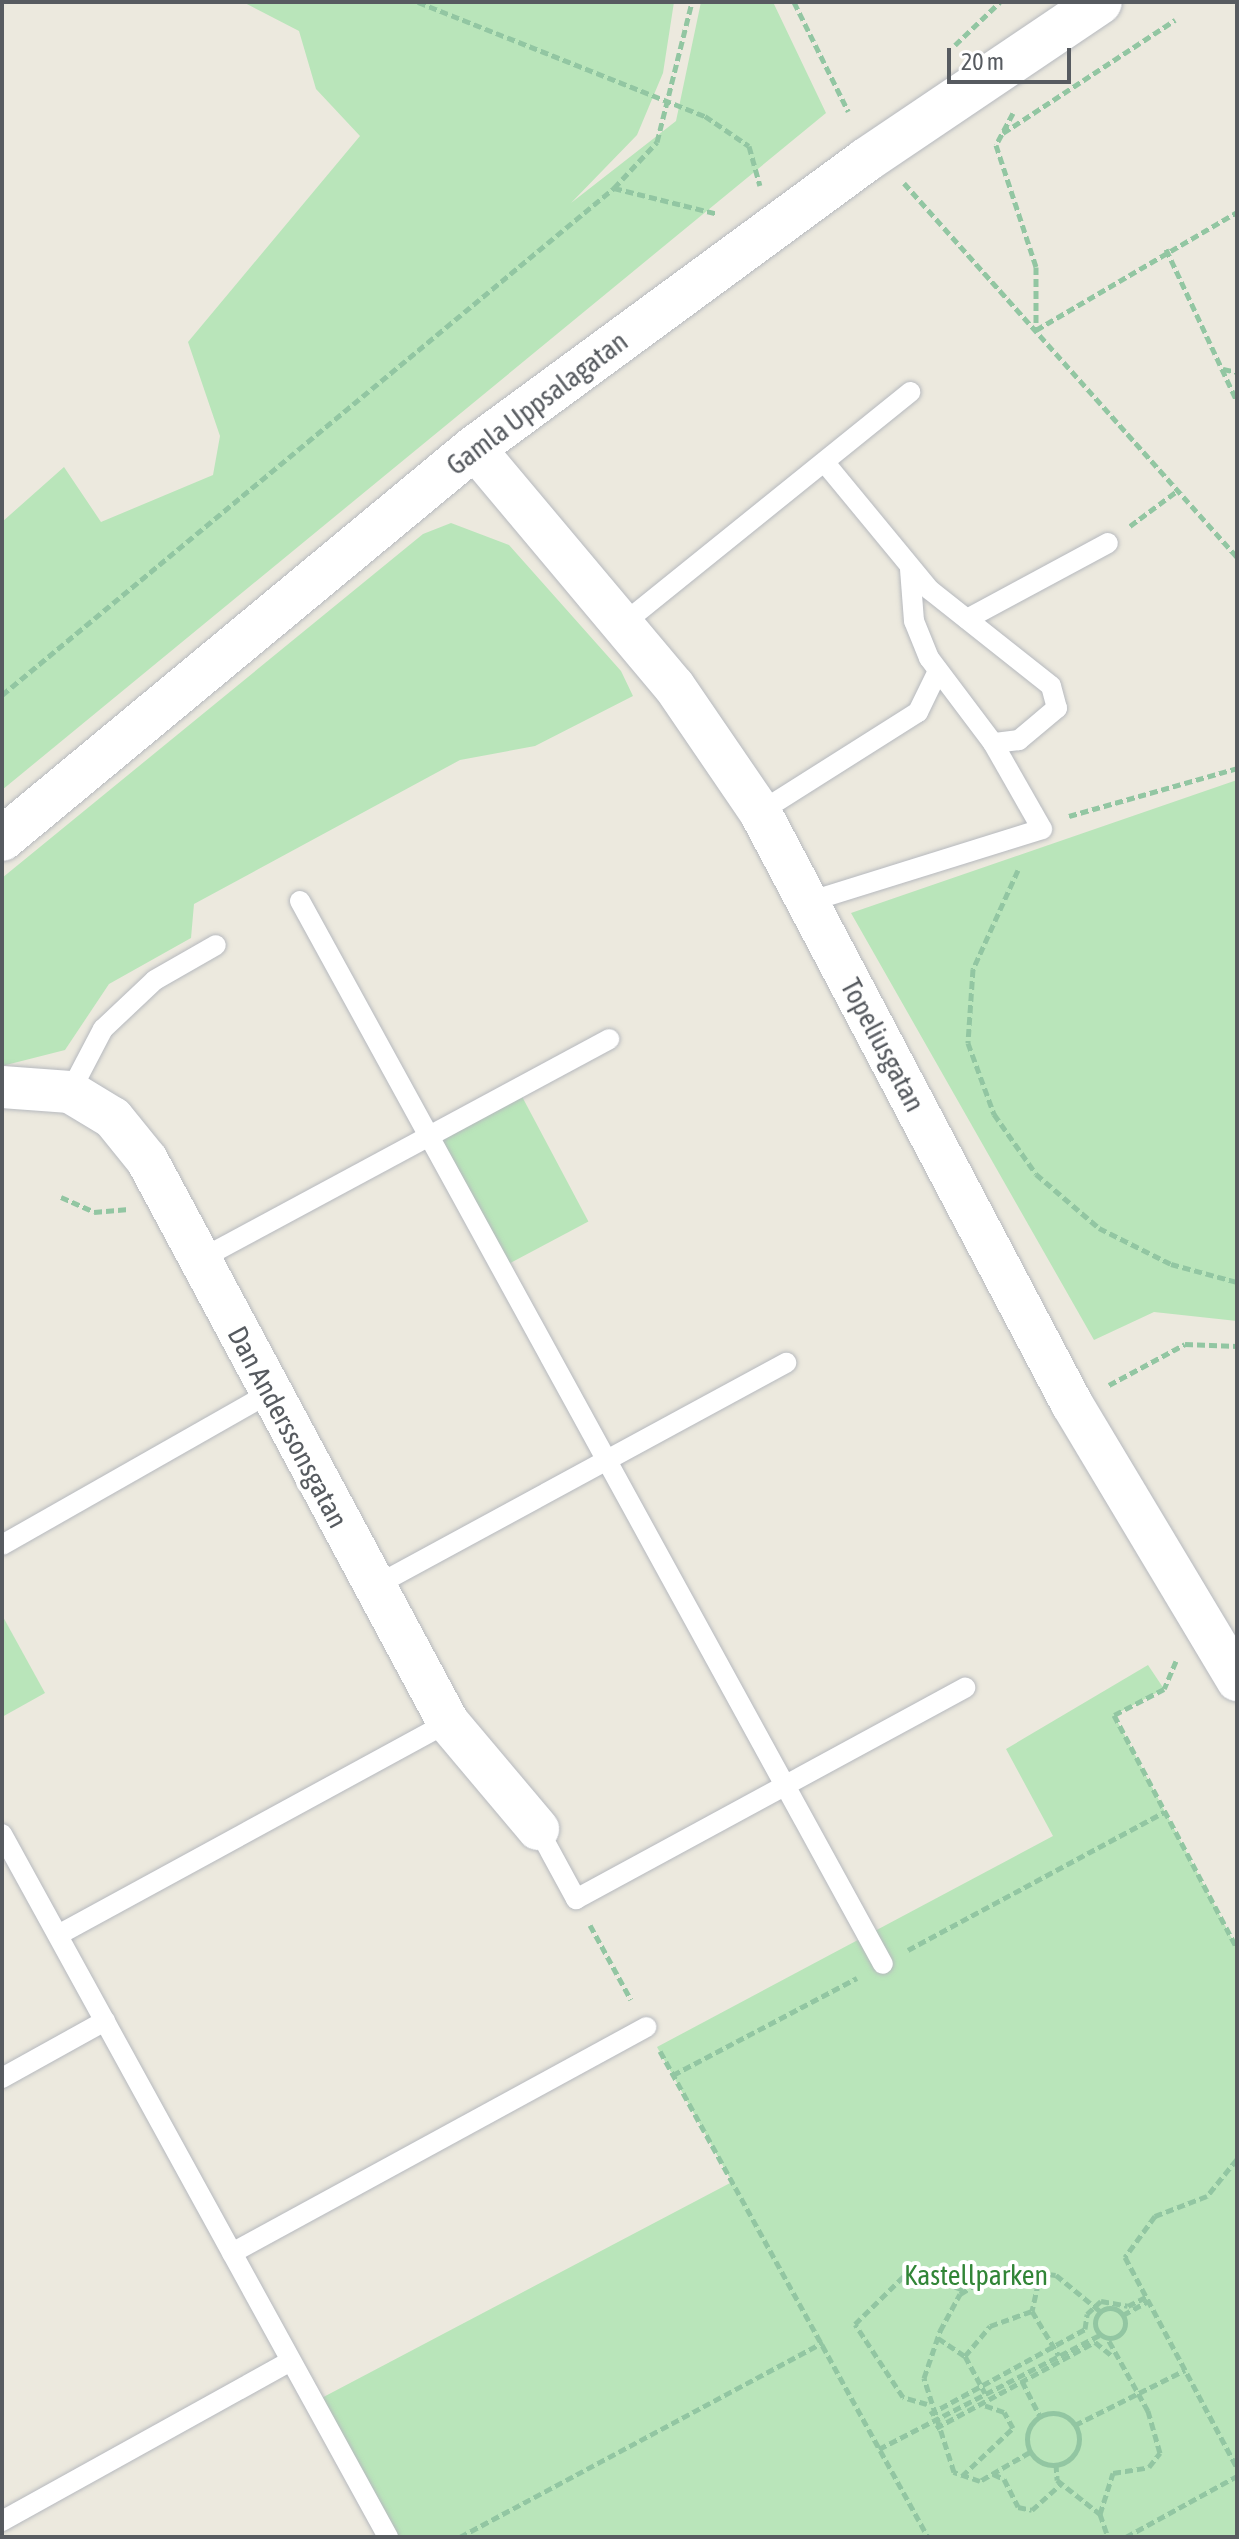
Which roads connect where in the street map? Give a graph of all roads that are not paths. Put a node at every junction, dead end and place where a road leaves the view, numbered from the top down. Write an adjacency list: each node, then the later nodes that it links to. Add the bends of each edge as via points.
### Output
1 (1100, 2): 3 (street, Gamla Uppsalagatan, via 866,160)
2 (910, 392): 4 (lane)
3 (474, 448): 8 (street, Topeliusgatan); 12 (street, Gamla Uppsalagatan)
4 (826, 464): 6 (lane); 8 (lane)
5 (1108, 543): 7 (lane)
6 (910, 569): 7 (lane); 9 (lane, via 914,621)
7 (967, 619): 10 (lane, via 1051,686 1057,708 1019,740)
8 (624, 623): 11 (street, Topeliusgatan)
9 (938, 671): 10 (lane); 11 (lane, via 918,712)
10 (993, 743): 14 (lane, via 1042,829)
11 (760, 812): 14 (street, Topeliusgatan)
12 (2, 839)
13 (300, 901): 19 (lane)
14 (808, 902): 26 (street, Topeliusgatan, via 1072,1404 1205,1635)
15 (216, 945): 18 (lane, via 155,980 103,1029)
16 (609, 1039): 19 (lane)
17 (2, 1087): 18 (street, Dan Anderssonsgatan)
18 (70, 1092): 20 (street, Dan Anderssonsgatan, via 113,1118)
19 (430, 1136): 20 (lane); 23 (lane)
20 (199, 1260): 22 (street, Dan Anderssonsgatan)
21 (786, 1363): 23 (lane)
22 (270, 1393): 24 (lane); 25 (street, Dan Anderssonsgatan)
23 (607, 1460): 25 (lane); 29 (lane)
24 (2, 1545)
25 (375, 1586): 28 (street, Dan Anderssonsgatan)
26 (1237, 1680)
27 (965, 1688): 29 (lane)
28 (448, 1722): 30 (street, Dan Anderssonsgatan); 32 (lane)
29 (785, 1785): 30 (lane, via 576,1899); 33 (lane)
30 (538, 1829)
31 (2, 1834): 32 (lane)
32 (58, 1935): 34 (lane)
33 (883, 1964)
34 (105, 2021): 36 (lane); 37 (lane)
35 (646, 2027): 37 (lane)
36 (2, 2078)
37 (232, 2253): 38 (lane)
38 (291, 2361): 39 (lane); 40 (lane)
39 (2, 2521)
40 (388, 2537)

